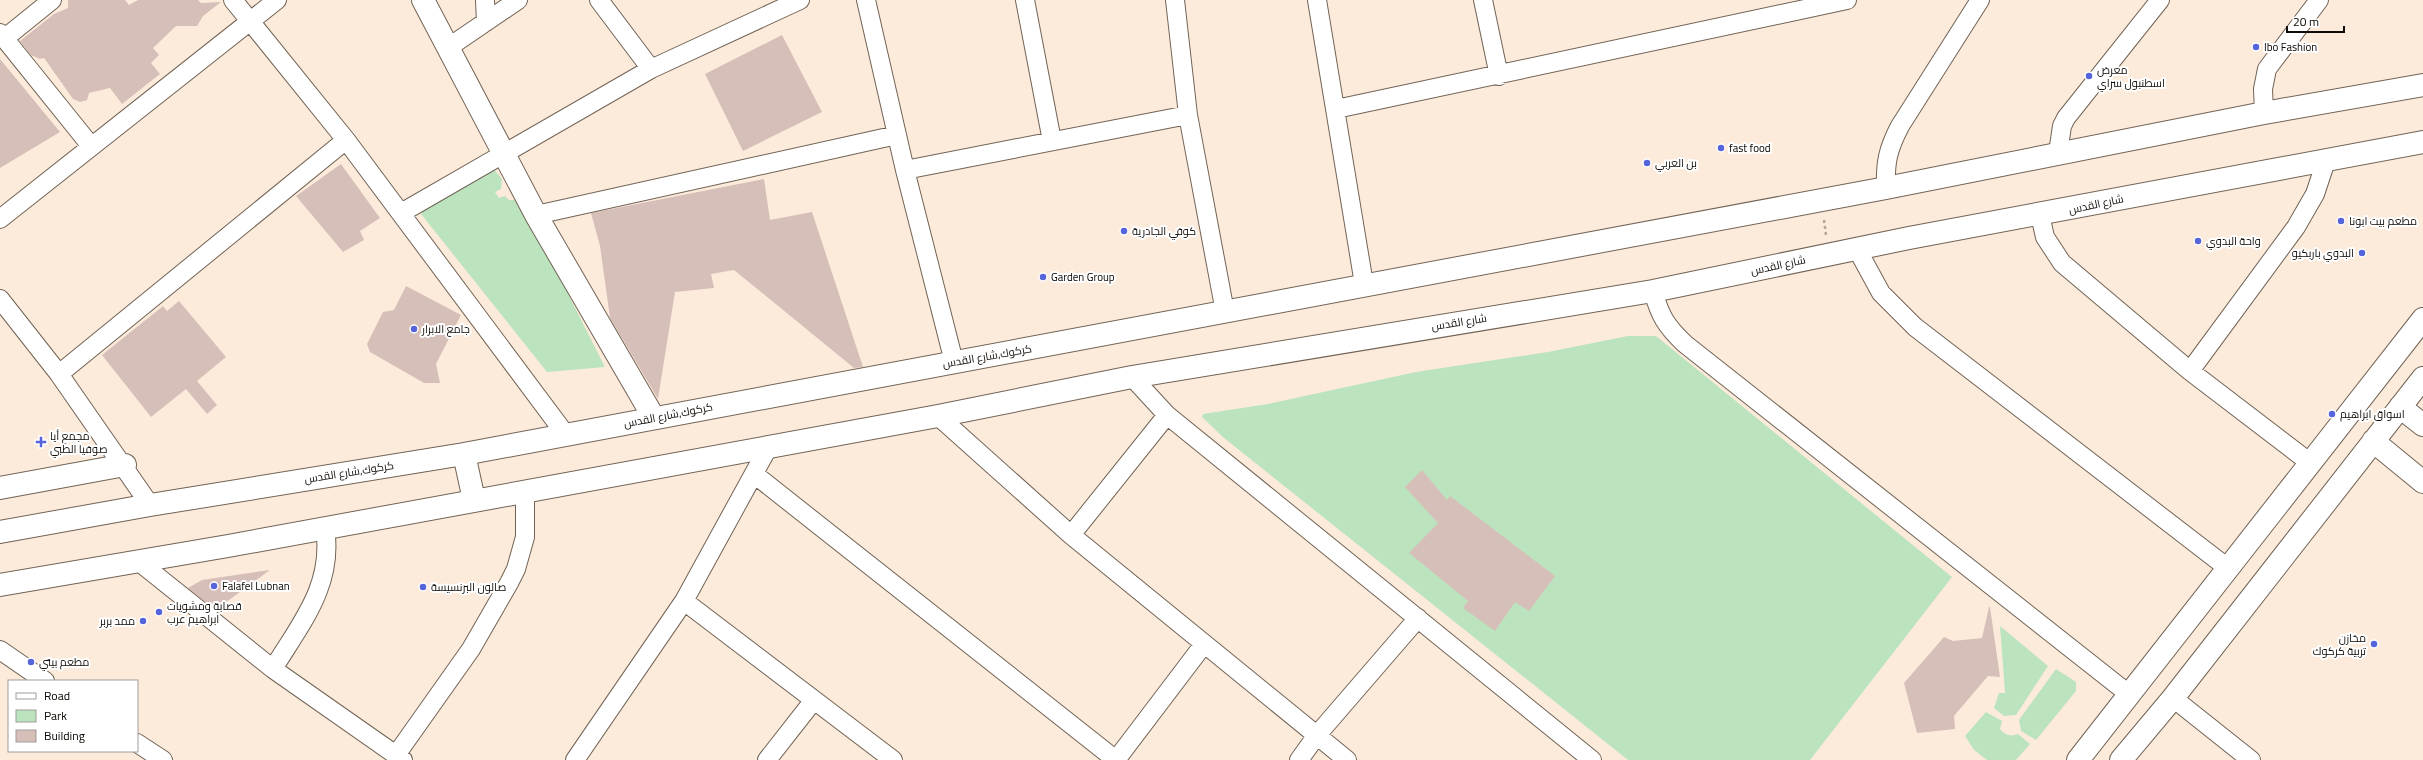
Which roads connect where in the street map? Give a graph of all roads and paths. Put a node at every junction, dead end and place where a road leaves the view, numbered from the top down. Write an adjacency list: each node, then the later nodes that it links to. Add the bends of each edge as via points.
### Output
1 (52, 0): 20 (street)
2 (233, 0): 18 (street)
3 (277, 0): 18 (street)
4 (423, 0): 21 (main road)
5 (484, 0): 19 (street)
6 (518, 0): 19 (street)
7 (599, 0): 22 (street)
8 (800, 0): 22 (street)
9 (866, 0): 28 (street)
10 (1025, 0): 30 (street)
11 (1175, 0): 27 (street)
12 (1317, 0): 25 (street)
13 (1483, 0): 23 (street)
14 (1847, 0): 23 (street)
15 (2160, 0): 33 (street, via 2066,118 2062,126)
16 (2319, 0): 26 (street, via 2267,69 2263,89)
17 (1973, 3): 37 (street, via 1889,148 1885,165)
18 (250, 21): 29 (street); 32 (street)
19 (486, 22): 21 (street)
20 (2, 35): 32 (street)
21 (449, 47): 34 (main road)
22 (651, 69): 34 (street)
23 (1499, 76): 25 (street)
24 (2423, 85): 26 (main road)
25 (1336, 110): 45 (street)
26 (2264, 113): 33 (main road)
27 (1188, 115): 30 (street); 48 (street)
28 (897, 136): 36 (street); 40 (street)
29 (346, 140): 39 (street); 52 (street)
30 (1052, 141): 36 (street)
31 (2423, 142): 35 (main road, شارع القدس)
32 (91, 146): 42 (street)
33 (2058, 153): 37 (main road)
34 (504, 155): 39 (street); 40 (main road)
35 (2326, 161): 41 (main road, شارع القدس, via 2151,192); 51 (street, via 2315,194 2296,227)
36 (905, 170): 50 (street)
37 (1886, 188): 38 (main road)
38 (1820, 200): 44 (path); 45 (main road)
39 (400, 213): 60 (street)
40 (536, 214): 58 (main road)
41 (2040, 215): 43 (main road, شارع القدس); 51 (street, via 2045,237 2062,263)
42 (0, 219)
43 (1857, 249): 44 (main road, شارع القدس); 76 (street, via 1881,293 1915,327)
44 (1830, 255): 46 (main road, شارع القدس)
45 (1364, 284): 48 (main road, كركوك,شارع القدس, via 1335,292)
46 (1653, 291): 53 (main road, شارع القدس); 84 (street, via 1660,315 1669,329 1685,344)
47 (0, 299): 52 (street)
48 (1225, 312): 50 (main road, كركوك,شارع القدس)
49 (2423, 319): 64 (main road)
50 (954, 362): 58 (main road, كركوك,شارع القدس)
51 (2190, 371): 64 (street)
52 (59, 374): 65 (street)
53 (1132, 377): 56 (street); 57 (main road)
54 (2423, 378): 55 (main road)
55 (2400, 406): 59 (main road); 61 (main road)
56 (1167, 415): 74 (street); 79 (street)
57 (938, 416): 62 (main road); 74 (street)
58 (654, 418): 60 (main road, كركوك,شارع القدس)
59 (2423, 425)
60 (566, 435): 63 (main road, كركوك,شارع القدس)
61 (2373, 441): 67 (main road); 85 (main road)
62 (769, 446): 66 (street); 69 (main road)
63 (464, 454): 70 (main road); 71 (main road, كركوك,شارع القدس)
64 (2309, 462): 76 (main road)
65 (125, 465): 68 (main road); 71 (street)
66 (754, 474): 78 (street); 80 (street, via 1116,760)
67 (2423, 482)
68 (0, 488)
69 (525, 490): 70 (main road); 89 (street, via 524,537 516,568 509,583 471,649)
70 (474, 500): 72 (main road)
71 (150, 505): 73 (main road, كركوك,شارع القدس)
72 (325, 528): 75 (main road); 82 (street, via 328,553 320,590)
73 (0, 532)
74 (1071, 535): 80 (street)
75 (138, 561): 77 (main road); 82 (street)
76 (2229, 569): 84 (main road)
77 (0, 584)
78 (684, 602): 86 (street); 91 (street)
79 (1418, 618): 87 (street); 96 (street)
80 (1204, 644): 87 (street)
81 (0, 650): 83 (street)
82 (273, 669): 89 (street)
83 (44, 680)
84 (2130, 695): 97 (main road)
85 (2173, 698): 98 (main road); 99 (street)
86 (814, 700): 92 (street); 93 (street)
87 (1317, 735): 94 (street); 95 (street)
88 (138, 744): 90 (street)
89 (400, 757)
90 (163, 760)
91 (575, 760)
92 (767, 760)
93 (893, 760)
94 (1299, 760)
95 (1347, 760)
96 (1592, 760)
97 (2078, 760)
98 (2121, 760)
99 (2251, 760)

